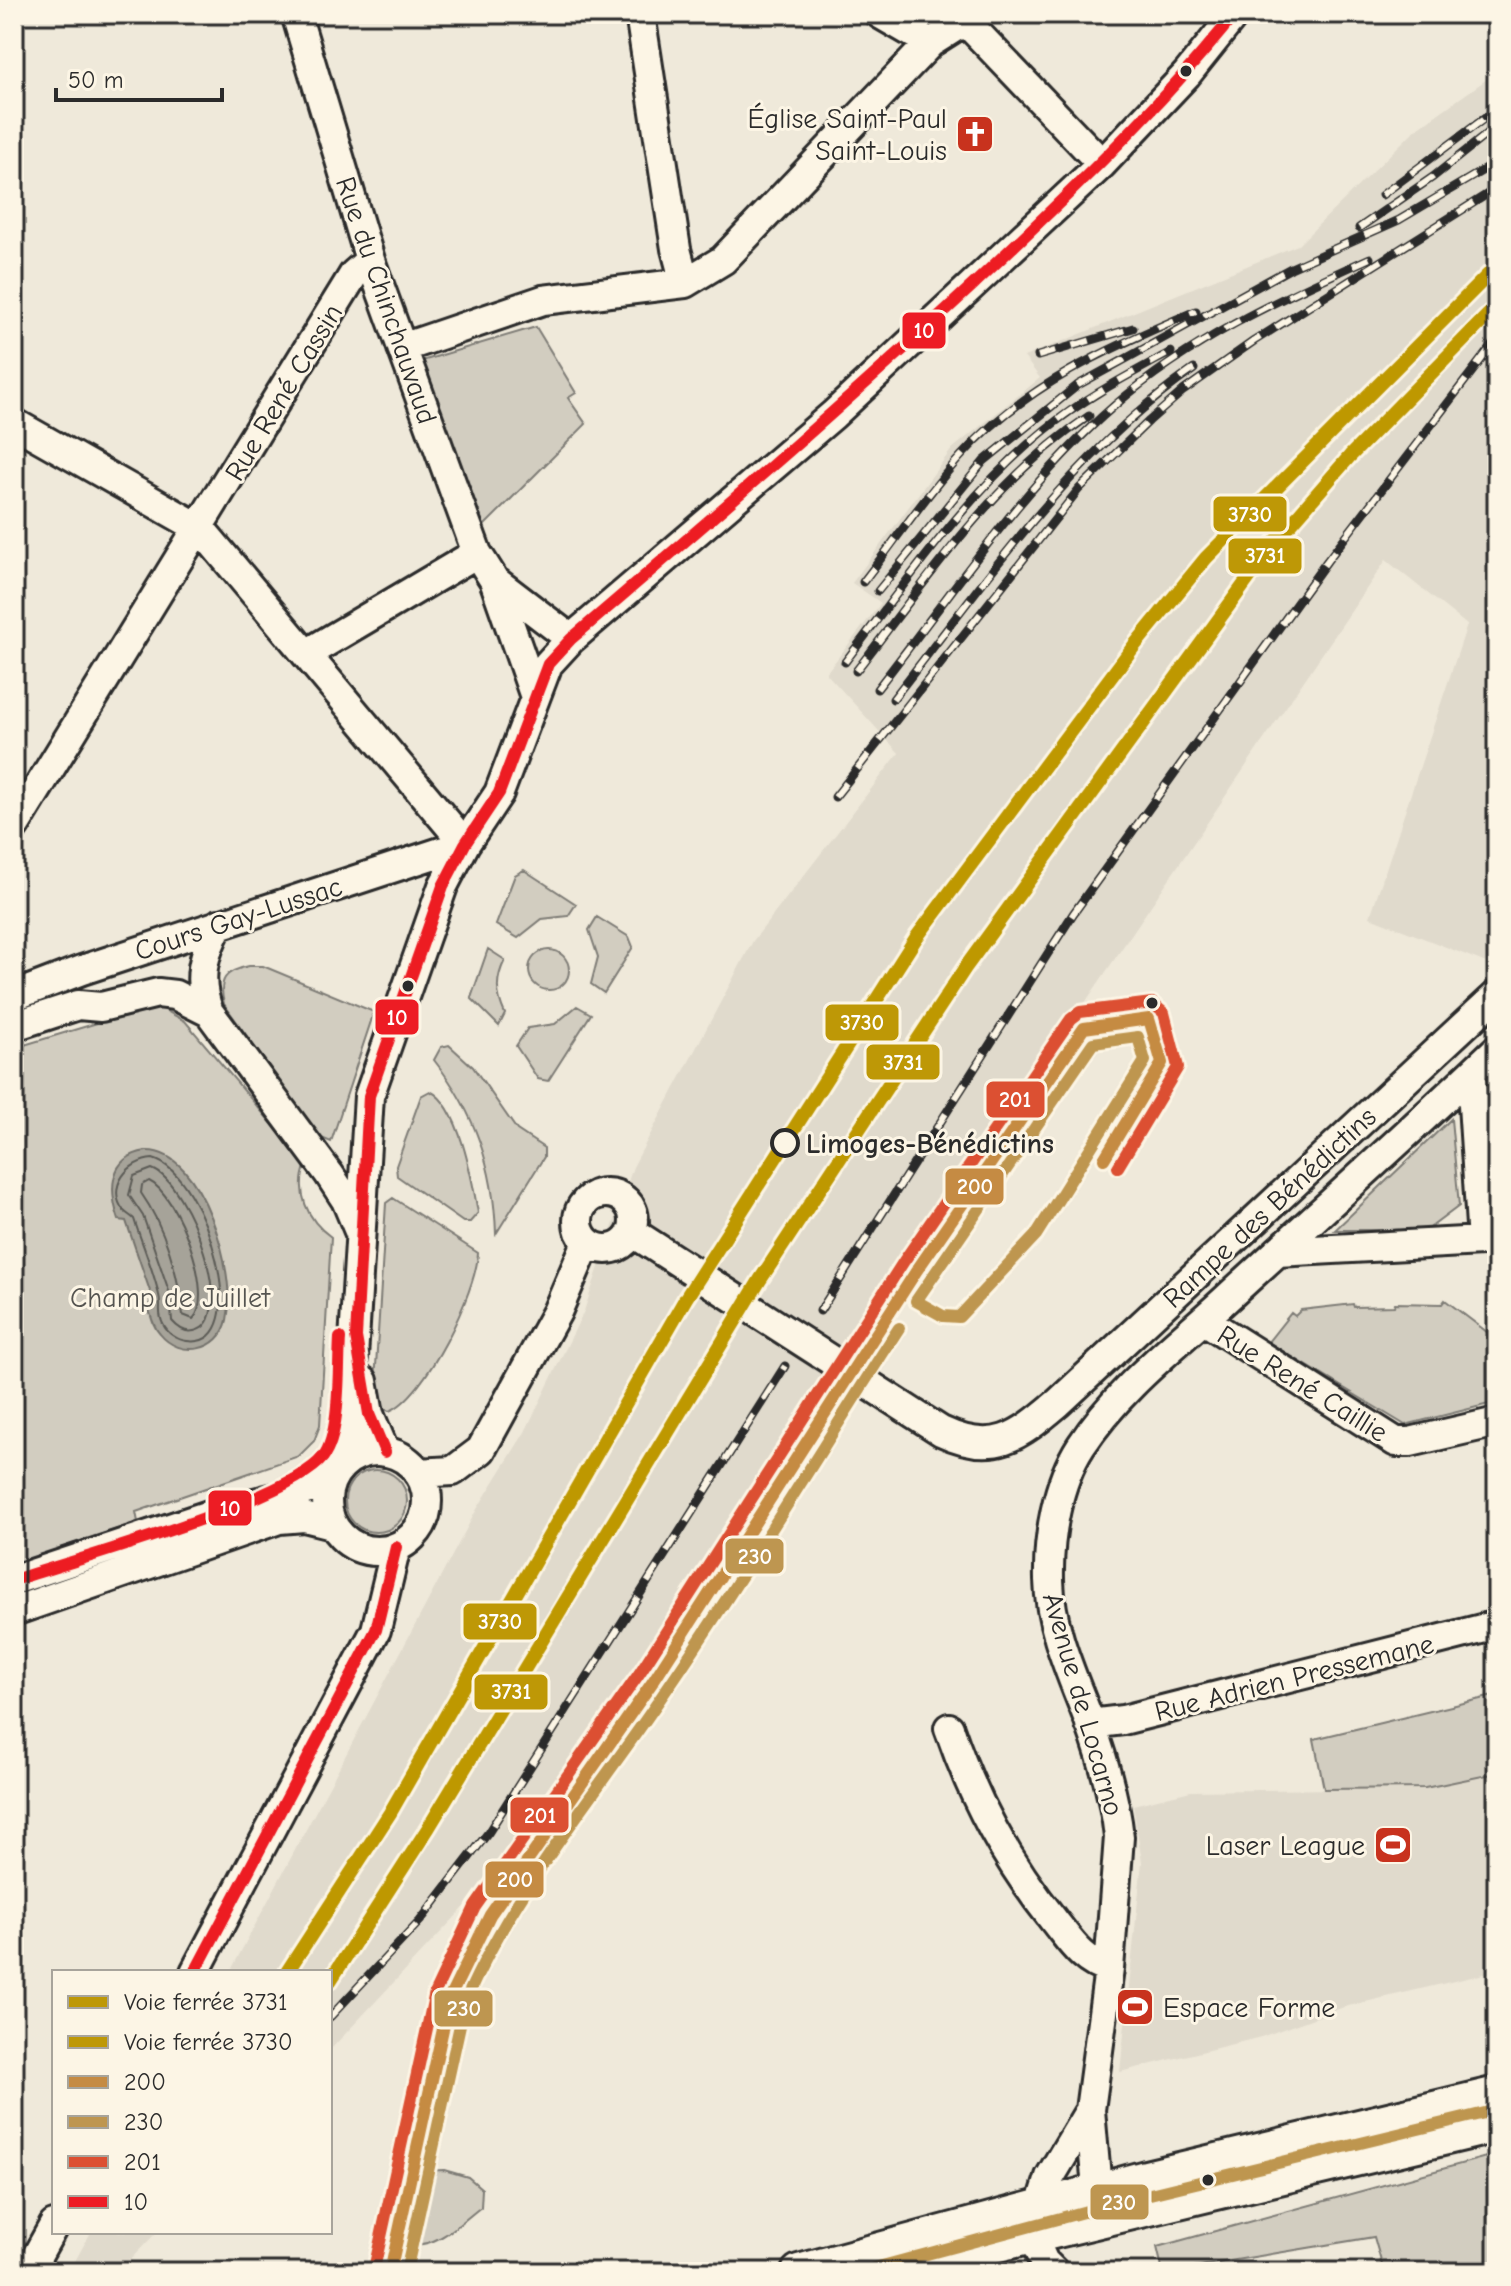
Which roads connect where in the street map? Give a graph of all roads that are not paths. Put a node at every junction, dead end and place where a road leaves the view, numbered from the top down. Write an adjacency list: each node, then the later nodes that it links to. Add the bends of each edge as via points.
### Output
1 (296, 14): 8 (street, Rue du Chinchauvaud)
2 (640, 14): 9 (street)
3 (880, 14): 6 (street)
4 (1235, 14): 7 (street)
5 (963, 19): 6 (street); 7 (street)
6 (930, 43): 9 (street, via 723,260)
7 (1102, 164): 15 (street, via 833,415)
8 (370, 260): 10 (street, Rue du Chinchauvaud); 12 (street, Rue René Cassin, via 354,274)
9 (685, 283): 10 (street, via 543,300)
10 (402, 348): 13 (street, Rue du Chinchauvaud)
11 (14, 423): 12 (street)
12 (201, 529): 16 (street); 18 (street, Rue René Cassin)
13 (477, 553): 14 (street, Rue du Chinchauvaud); 16 (street)
14 (494, 580): 15 (street, Rue du Chinchauvaud); 17 (street, Rue du Chinchauvaud)
15 (571, 639): 17 (street, via 548,664)
16 (308, 653): 19 (street)
17 (534, 694): 19 (street, via 499,793)
18 (14, 827)
19 (465, 844): 20 (street, Cours Gay-Lussac); 27 (street, via 429,923 369,1096)
20 (219, 924): 22 (street, Cours Gay-Lussac); 23 (street, via 200,979)
21 (1497, 995): 28 (street, Rampe des Bénédictins, via 1040,1418 1010,1439 970,1442 955,1437)
22 (14, 996)
23 (209, 1012): 24 (street, Cours Gay-Lussac, via 175,995 158,993 101,1007 78,1005); 27 (street, via 329,1174)
24 (14, 1026)
25 (1497, 1049): 26 (street, Avenue de Locarno)
26 (1471, 1074): 30 (street); 31 (street, Avenue de Locarno)
27 (357, 1225): 33 (street)
28 (632, 1232): 29 (street, via 612,1249); 29 (street, via 634,1216 627,1201 603,1193 587,1200 578,1215 579,1231)
29 (587, 1242): 37 (street, via 557,1312 494,1429 474,1458)
30 (1489, 1249): 31 (street)
31 (1277, 1252): 32 (street, Avenue de Locarno)
32 (1204, 1320): 34 (street, Rue René Caillie, via 1396,1442); 48 (street, Avenue de Locarno, via 1112,1406 1080,1447 1060,1498 1050,1554 1050,1600)
33 (356, 1337): 35 (street, via 369,1414); 36 (street)
34 (1497, 1422)
35 (385, 1452): 36 (street, via 360,1453); 38 (street, via 401,1457)
36 (347, 1461): 39 (street)
37 (453, 1471): 38 (street); 40 (street)
38 (418, 1473): 40 (street)
39 (329, 1484): 41 (street, via 326,1500); 44 (street, via 212,1514)
40 (427, 1507): 43 (street, via 418,1529)
41 (332, 1524): 42 (street); 46 (street, via 304,1517 279,1519)
42 (358, 1547): 43 (street); 45 (street)
43 (396, 1547): 45 (street)
44 (14, 1580)
45 (380, 1608): 51 (street, via 372,1638)
46 (14, 1611)
47 (1497, 1625): 48 (street, Rue Adrien Pressemane)
48 (1090, 1724): 50 (street, Avenue de Locarno, via 1119,1837)
49 (949, 1728): 50 (street, via 977,1804 1018,1876 1081,1955)
50 (1109, 1969): 53 (street, Avenue de Locarno)
51 (196, 1970)
52 (1497, 2094): 55 (main road)
53 (1090, 2110): 55 (street, Avenue de Locarno); 56 (street, Avenue de Locarno, via 1050,2177)
54 (1497, 2125): 55 (main road)
55 (1099, 2206): 56 (main road)
56 (1037, 2222): 59 (main road); 60 (main road); 61 (street, via 1044,2262)
57 (52, 2229): 58 (street)
58 (28, 2272)
59 (799, 2272)
60 (897, 2272)
61 (1054, 2272)

